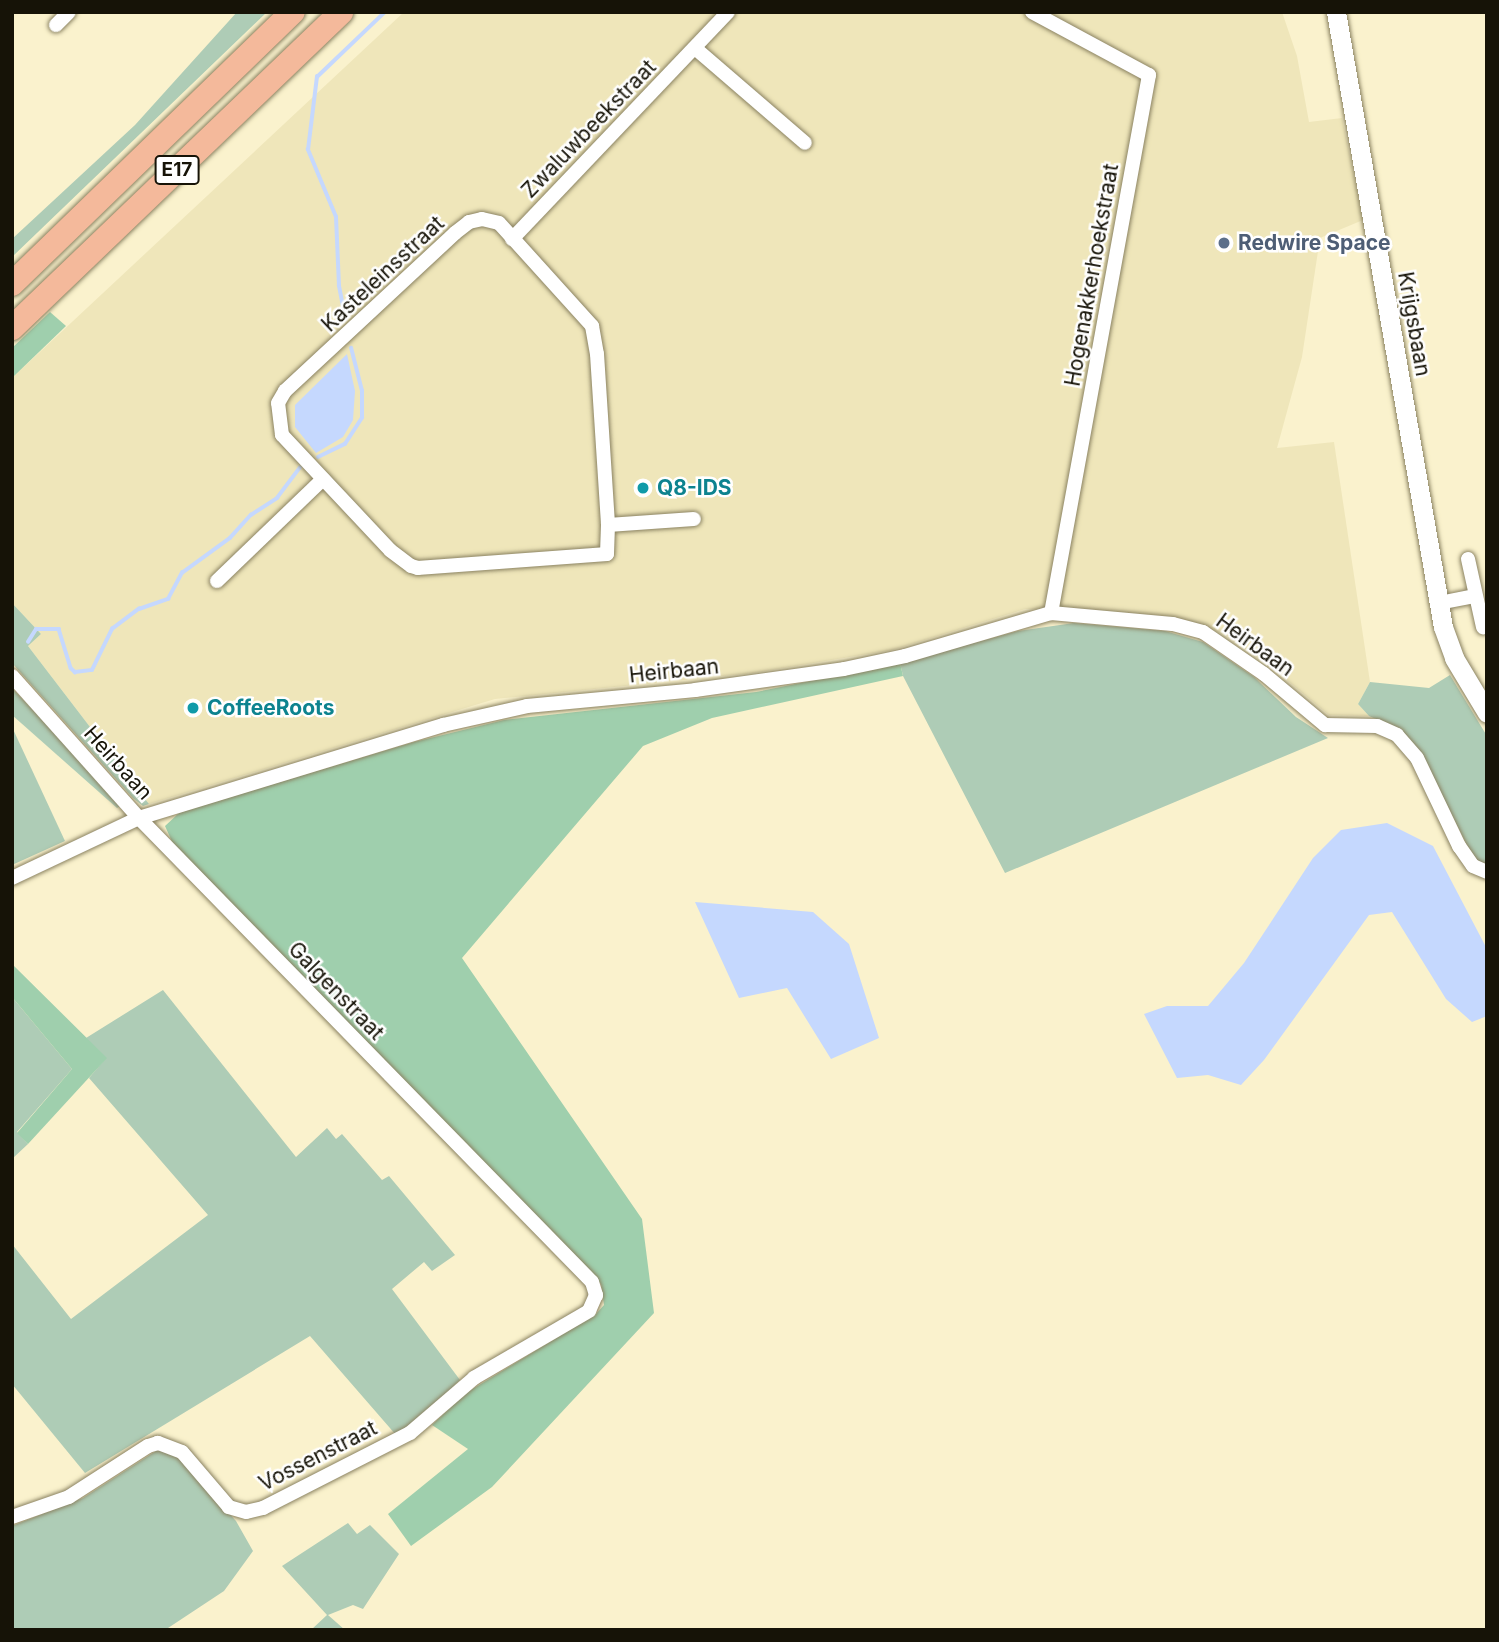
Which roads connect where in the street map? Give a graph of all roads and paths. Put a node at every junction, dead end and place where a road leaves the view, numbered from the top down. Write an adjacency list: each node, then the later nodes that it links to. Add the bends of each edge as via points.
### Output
1 (69, 12): 7 (street)
2 (293, 12): 11 (highway, E17)
3 (341, 12): 12 (highway, E17)
4 (728, 12): 8 (street, Zwaluwbeekstraat)
5 (1032, 12): 20 (street, Hogenakkerhoekstraat, via 1149,75)
6 (1336, 12): 19 (main road, Krijgsbaan)
7 (56, 25)
8 (695, 48): 9 (street); 10 (street, Zwaluwbeekstraat)
9 (805, 143)
10 (512, 239): 13 (street, Kasteleinsstraat, via 499,223 469,222 285,391 278,404 282,435); 15 (street, Kasteleinsstraat, via 592,326)
11 (12, 284)
12 (12, 328)
13 (323, 479): 15 (street, Kasteleinsstraat, via 401,561 418,568 607,554); 17 (street)
14 (694, 519): 15 (street)
15 (608, 525)
16 (1468, 559): 18 (street)
17 (217, 581)
18 (1475, 596): 19 (street); 21 (street)
19 (1439, 603): 23 (main road, Krijgsbaan, via 1454,658)
20 (1051, 612): 24 (street, Heirbaan, via 905,656 773,681 527,705 355,750); 25 (street, Heirbaan, via 1173,624 1203,632 1264,674 1325,725 1377,726 1397,734 1418,758 1473,866)
21 (1483, 627)
22 (12, 676): 24 (street, Heirbaan)
23 (1487, 713)
24 (139, 818): 26 (street); 27 (street, Galgenstraat, via 592,1282)
25 (1487, 872)
26 (12, 878)
27 (596, 1295): 28 (street, Vossenstraat, via 589,1311 474,1378 410,1433 263,1508 247,1512 229,1507 182,1452 158,1443 69,1497)
28 (12, 1517)

